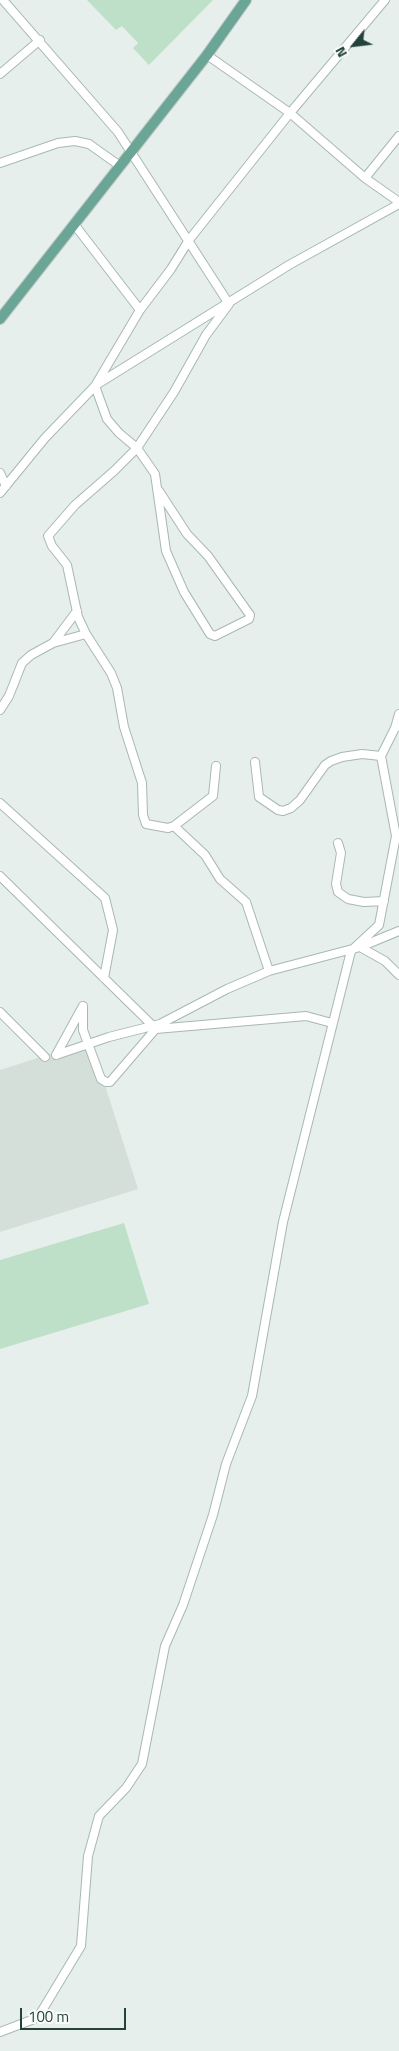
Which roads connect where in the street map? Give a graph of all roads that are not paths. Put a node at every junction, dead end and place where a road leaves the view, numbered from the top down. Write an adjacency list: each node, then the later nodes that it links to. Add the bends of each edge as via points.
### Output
1 (3, 0): 4 (street)
2 (246, 0): 5 (main road)
3 (385, 0): 7 (street)
4 (40, 40): 6 (street); 9 (street)
5 (207, 55): 7 (street); 9 (main road)
6 (0, 74)
7 (290, 113): 12 (street); 15 (street)
8 (399, 136): 12 (street)
9 (132, 151): 11 (main road); 15 (street)
10 (0, 163): 11 (street, via 58,143 74,141 89,144)
11 (120, 166): 14 (main road)
12 (366, 178): 13 (street)
13 (399, 203): 16 (street, via 289,265)
14 (74, 224): 17 (street); 18 (main road)
15 (189, 240): 16 (street); 17 (street)
16 (229, 304): 19 (street); 20 (street, via 206,335)
17 (140, 310): 19 (street)
18 (0, 319)
19 (95, 386): 20 (street, via 108,419); 22 (street, via 45,438)
20 (137, 448): 23 (street, via 150,464); 25 (street, via 75,505 48,536 67,565)
21 (0, 473): 22 (street)
22 (6, 486): 24 (street)
23 (159, 492): 23 (street, via 250,615 249,619 215,636 210,634 184,592 166,551)
24 (0, 493)
25 (77, 611): 26 (street); 27 (street)
26 (86, 634): 27 (street); 35 (street, via 117,688 124,727 142,783 144,820 150,826)
27 (53, 643): 28 (street, via 26,659)
28 (0, 710)
29 (399, 714): 30 (street)
30 (397, 727): 31 (street)
31 (381, 756): 32 (street, via 362,754 331,761 300,800 283,811 259,796); 38 (street, via 396,836)
32 (255, 762)
33 (216, 766): 35 (street, via 213,796)
34 (0, 803): 44 (street, via 105,898 113,930)
35 (174, 826): 42 (street, via 205,855 220,879 246,902)
36 (338, 843): 38 (street, via 342,853 336,884 338,892 348,899 364,902)
37 (0, 876): 44 (street)
38 (384, 900): 41 (street, via 379,925)
39 (399, 931): 40 (street)
40 (360, 947): 41 (street); 43 (street, via 385,961)
41 (350, 952): 42 (street); 46 (street)
42 (269, 972): 47 (street, via 227,989)
43 (399, 975)
44 (104, 978): 47 (street)
45 (0, 1012): 49 (street)
46 (332, 1022): 47 (street, via 306,1016); 50 (street, via 283,1222 252,1396 226,1464 183,1605 165,1646 142,1764 126,1788 99,1816 88,1856 81,1946 40,2014)
47 (156, 1026): 48 (street); 48 (street, via 110,1082 102,1078)
48 (88, 1044): 48 (street, via 56,1055 83,1006 83,1030)
49 (45, 1057)
50 (0, 2032)

